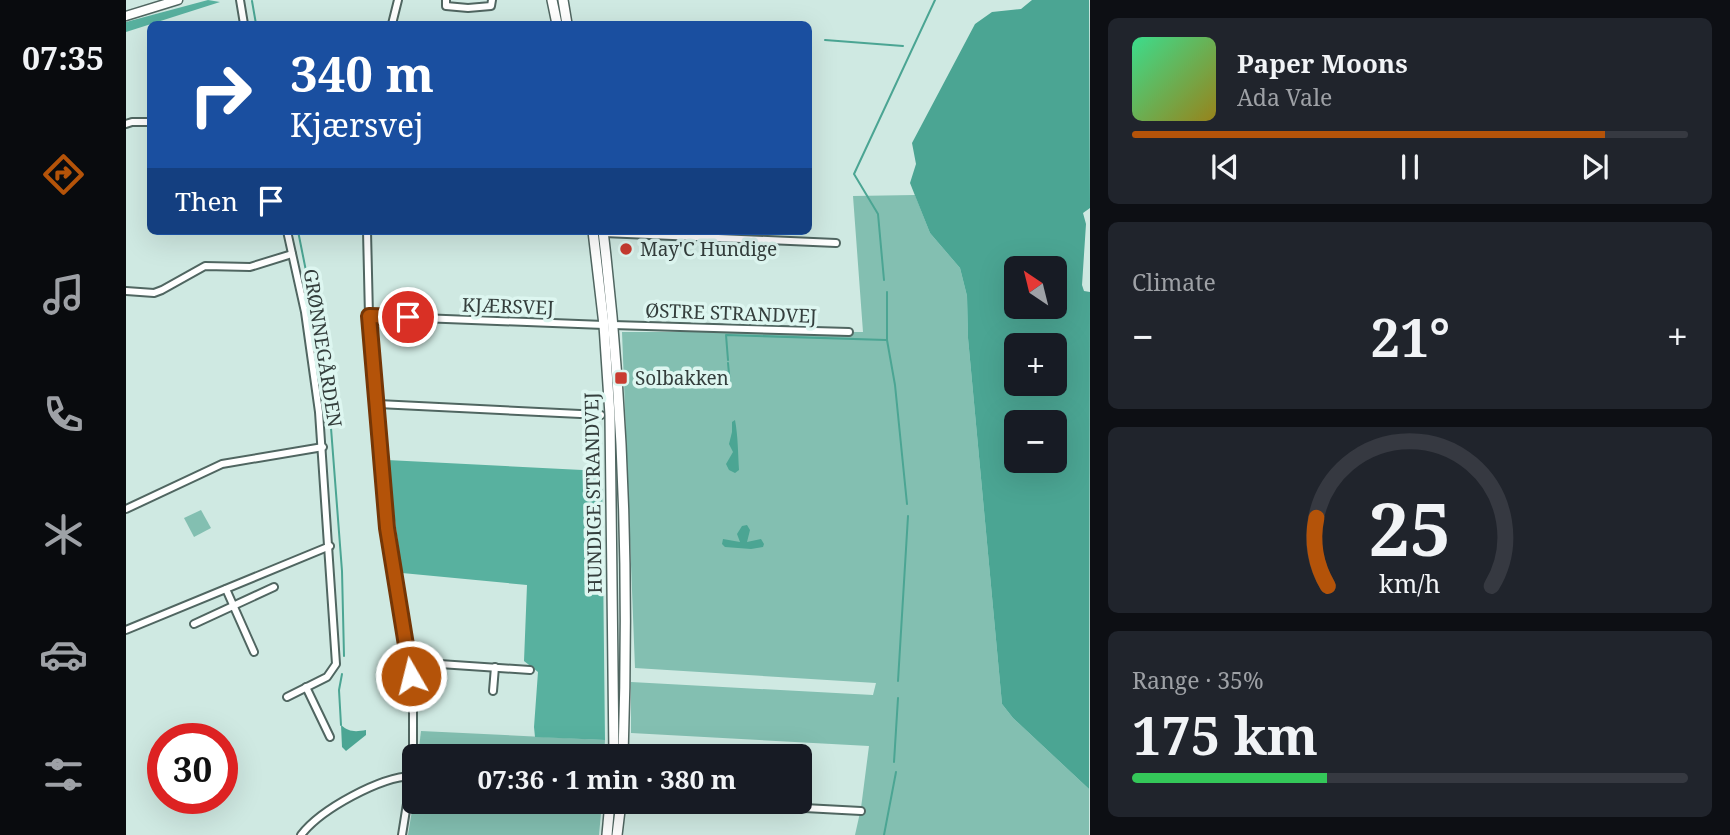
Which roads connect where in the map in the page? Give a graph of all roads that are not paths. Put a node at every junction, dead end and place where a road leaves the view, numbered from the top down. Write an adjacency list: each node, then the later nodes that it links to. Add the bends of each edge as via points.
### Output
1 (178, 0): 8 (street)
2 (240, 0): 9 (street)
3 (398, 0): 10 (street)
4 (446, 0): 5 (street, via 446,6 468,8 491,6)
5 (492, 0)
6 (552, 0): 11 (main road)
7 (563, 0): 12 (main road)
8 (126, 16)
9 (244, 21)
10 (393, 21)
11 (556, 21)
12 (566, 21)
13 (147, 122): 14 (street)
14 (126, 124)
15 (288, 235): 21 (street, GRØNNEGÅRDEN)
16 (367, 235): 23 (street)
17 (594, 235): 24 (main road, HUNDIGE STRANDVEJ)
18 (603, 235): 24 (main road, HUNDIGE STRANDVEJ)
19 (667, 235): 20 (street)
20 (836, 243)
21 (292, 254): 22 (street, GRØNNEGÅRDEN, via 250,267 211,264 162,290); 28 (street, GRØNNEGÅRDEN)
22 (126, 291)
23 (369, 316): 24 (street, KJÆRSVEJ); 26 (street)
24 (608, 325): 25 (street, ØSTRE STRANDVEJ); 45 (main road, HUNDIGE STRANDVEJ); 46 (main road, HUNDIGE STRANDVEJ, via 623,496)
25 (849, 332)
26 (378, 404): 27 (street); 37 (street, via 387,528)
27 (601, 415)
28 (323, 447): 29 (street, GRØNNEGÅRDEN, via 222,464); 30 (street, GRØNNEGÅRDEN)
29 (126, 509)
30 (330, 546): 32 (street); 40 (street, GRØNNEGÅRDEN, via 336,664 327,677)
31 (274, 587): 33 (street)
32 (226, 589): 33 (street); 35 (street)
33 (233, 606): 34 (street); 36 (street)
34 (194, 624)
35 (126, 630)
36 (254, 652)
37 (410, 662): 38 (street); 44 (street)
38 (495, 667): 39 (street); 41 (street)
39 (530, 670)
40 (306, 687): 42 (street); 43 (street)
41 (493, 691)
42 (287, 697)
43 (330, 737)
44 (413, 744)
45 (614, 744)
46 (623, 744)
47 (402, 776): 53 (street, via 334,806)
48 (812, 808): 49 (street)
49 (861, 811)
50 (406, 814): 54 (street)
51 (609, 814): 55 (main road)
52 (620, 814): 56 (main road)
53 (301, 835)
54 (402, 835)
55 (607, 835)
56 (617, 835)

